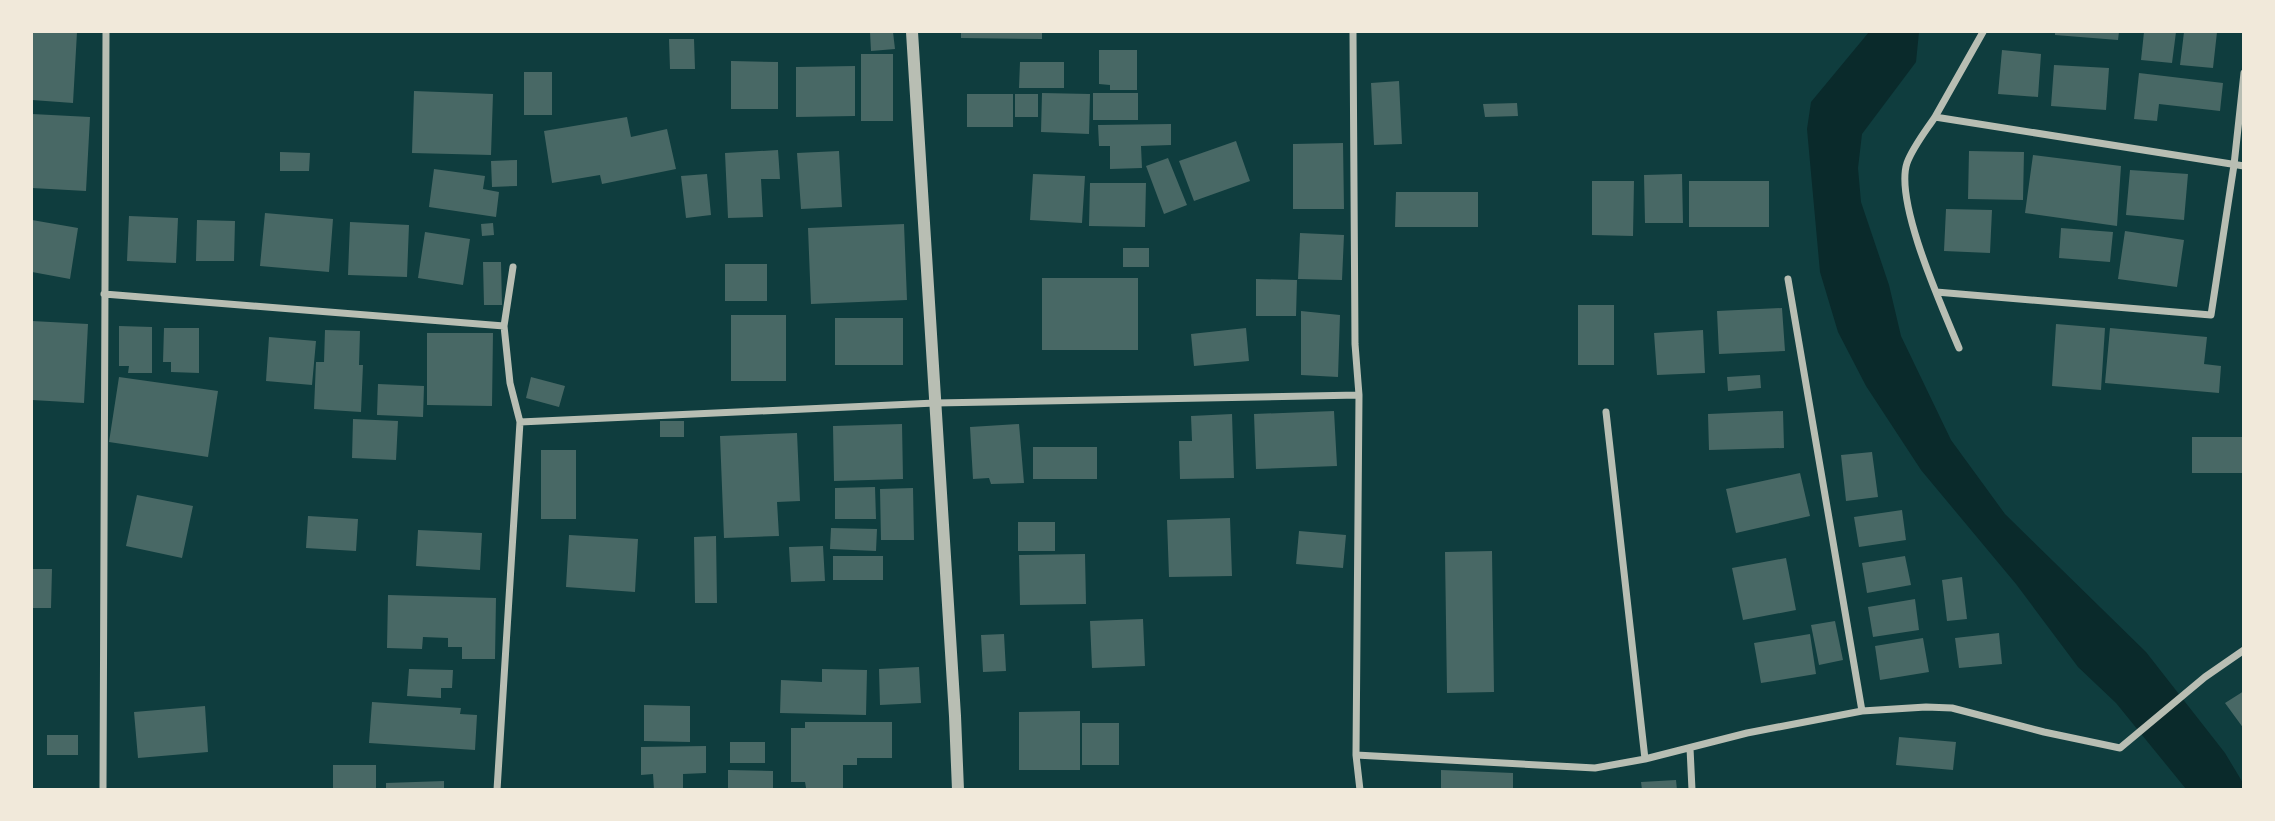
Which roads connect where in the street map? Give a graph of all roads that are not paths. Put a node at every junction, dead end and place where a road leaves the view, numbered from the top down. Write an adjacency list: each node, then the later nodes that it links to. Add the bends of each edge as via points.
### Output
1 (106, 32): 12 (street)
2 (912, 32): 16 (street)
3 (1353, 32): 15 (street)
4 (1983, 32): 6 (street)
5 (2244, 74): 7 (street)
6 (1935, 117): 7 (street); 11 (street, via 1906,166 1913,227)
7 (2234, 165): 8 (street); 11 (street, via 2211,315)
8 (2244, 166)
9 (513, 267): 13 (street)
10 (1788, 279): 20 (street)
11 (1936, 292): 14 (street)
12 (104, 294): 13 (street); 24 (street)
13 (504, 326): 18 (street)
14 (1959, 348)
15 (1359, 394): 16 (street); 22 (street)
16 (935, 402): 18 (street); 26 (street)
17 (1606, 412): 23 (street)
18 (520, 422): 25 (street)
19 (2244, 650): 20 (street, via 2120,748 1952,708)
20 (1862, 711): 21 (street)
21 (1690, 748): 23 (street); 28 (street)
22 (1356, 755): 23 (street, via 1595,768); 27 (street)
23 (1645, 759)
24 (103, 789)
25 (497, 789)
26 (958, 789)
27 (1360, 789)
28 (1692, 789)

